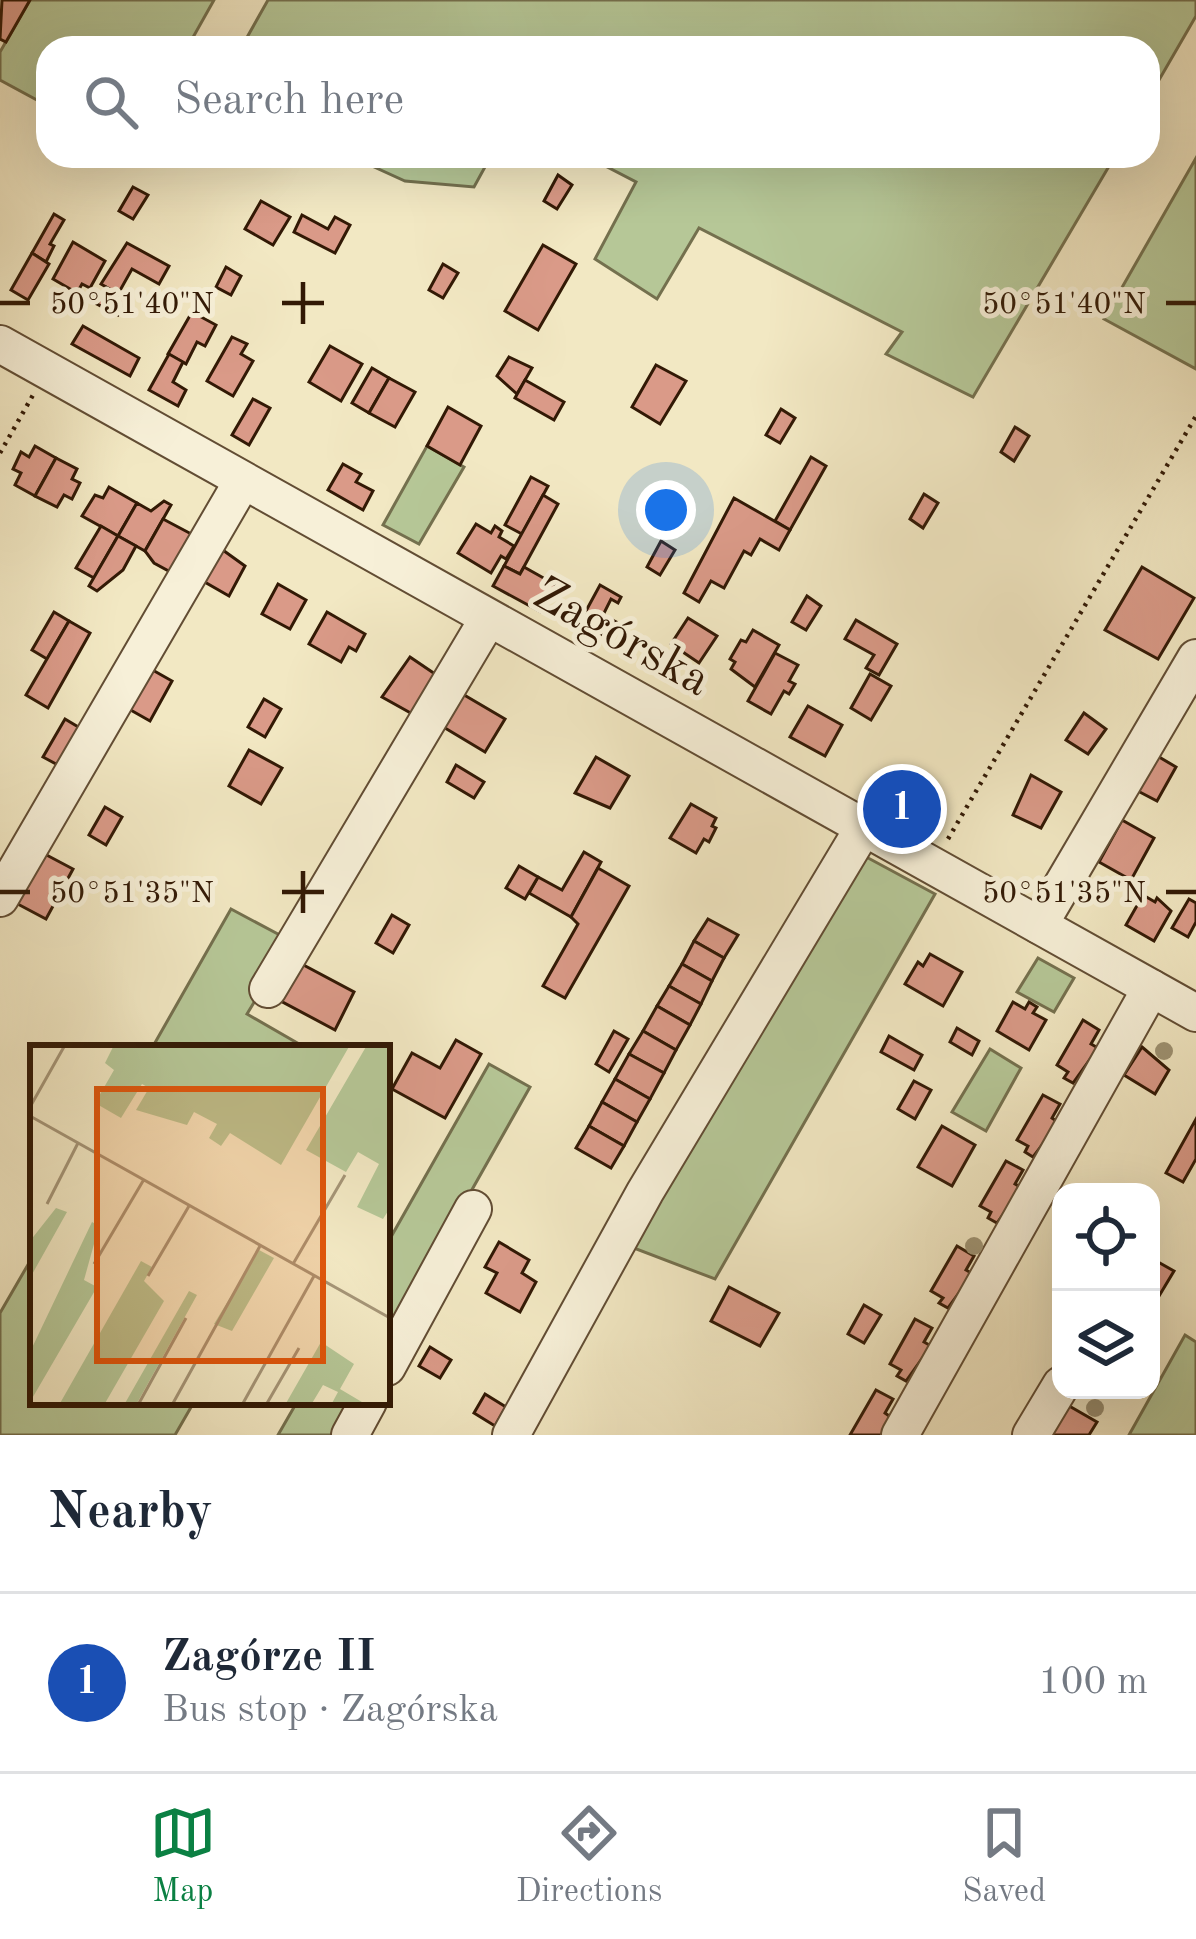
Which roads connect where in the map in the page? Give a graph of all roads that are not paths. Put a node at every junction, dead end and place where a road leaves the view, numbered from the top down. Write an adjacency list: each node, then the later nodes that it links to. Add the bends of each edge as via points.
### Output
1 (0, 344): 2 (street, Zagórska)
2 (242, 482): 3 (street, Zagórska); 6 (street)
3 (488, 619): 5 (street, Zagórska); 9 (street)
4 (1196, 658): 7 (street)
5 (864, 827): 7 (street, Zagórska); 16 (street, via 645,1192)
6 (0, 898)
7 (1039, 925): 8 (street, Zagórska)
8 (1151, 988): 10 (street, Zagórska); 17 (street)
9 (268, 989)
10 (1196, 1013)
11 (473, 1209): 12 (street)
12 (390, 1361)
13 (1053, 1399): 18 (street)
14 (366, 1405): 15 (street)
15 (350, 1435)
16 (511, 1435)
17 (900, 1435)
18 (1031, 1435)

